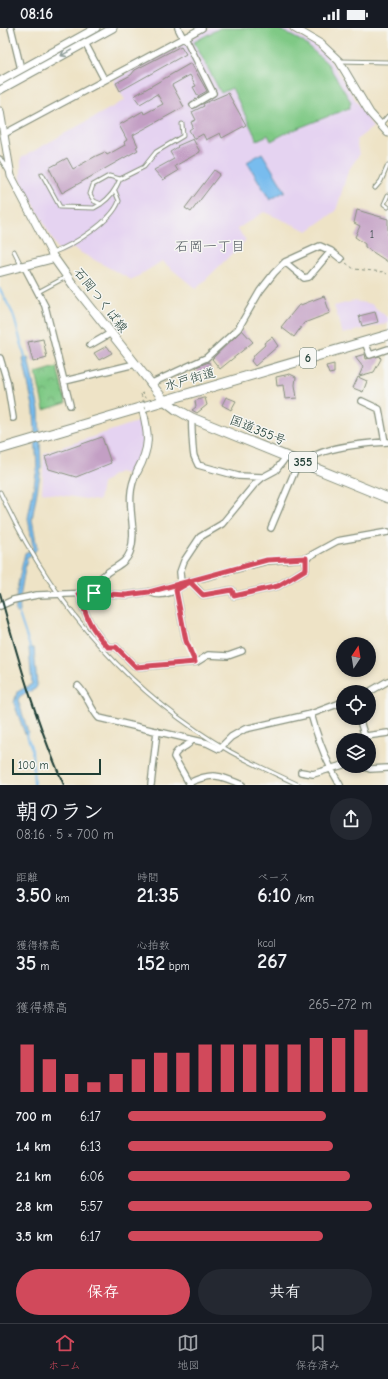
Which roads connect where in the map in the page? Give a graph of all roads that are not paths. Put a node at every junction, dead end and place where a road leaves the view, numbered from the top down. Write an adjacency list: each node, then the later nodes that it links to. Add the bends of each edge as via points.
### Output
1 (11, 28): 11 (street)
2 (96, 28): 11 (street)
3 (113, 28): 8 (street)
4 (178, 28): 7 (street)
5 (202, 28): 7 (street)
6 (294, 28): 9 (street, via 321,44)
7 (184, 38): 12 (street); 15 (street, via 213,93)
8 (85, 43): 12 (street); 14 (street, one-way to 14)
9 (339, 61): 10 (lane); 19 (street, via 361,100)
10 (388, 62)
11 (21, 69): 13 (street)
12 (104, 79): 21 (street)
13 (0, 81)
14 (0, 90)
15 (193, 105)
16 (0, 111): 21 (street)
17 (388, 116): 19 (lane)
18 (182, 124): 26 (lane, via 183,136 156,152 144,167)
19 (380, 126): 20 (street)
20 (388, 133)
21 (4, 134): 24 (street)
22 (0, 158): 24 (lane)
23 (388, 165): 27 (lane)
24 (10, 174): 34 (street)
25 (42, 174): 30 (lane, via 60,207 94,208)
26 (120, 179): 28 (lane); 30 (lane, via 109,176 93,184 90,194 94,201)
27 (375, 188)
28 (115, 191): 30 (lane); 34 (lane, via 119,201 108,218)
29 (388, 195): 31 (lane, via 384,204)
30 (101, 204)
31 (388, 207)
32 (14, 250): 37 (lane)
33 (331, 252): 35 (street); 36 (street, via 320,246); 36 (street, via 309,276 304,278)
34 (53, 256): 37 (main road); 39 (main road, 石岡つくば線)
35 (341, 259)
36 (285, 262): 49 (street, via 260,291 238,329 206,358)
37 (23, 267): 38 (main road); 40 (street)
38 (0, 272)
39 (66, 277): 40 (lane); 41 (main road, 石岡つくば線)
40 (38, 292): 48 (street, via 45,306)
41 (111, 333): 44 (street); 47 (main road, 石岡つくば線)
42 (388, 335): 43 (highway, 水戸街道 / 6)
43 (366, 342): 45 (street, via 370,355); 52 (highway, 水戸街道 / 6)
44 (90, 345)
45 (388, 349)
46 (0, 358): 50 (street)
47 (135, 364): 48 (street); 49 (main road, 石岡つくば線)
48 (65, 381): 55 (street)
49 (150, 384): 52 (main road, 石岡つくば線)
50 (8, 386): 51 (street); 56 (street)
51 (0, 388)
52 (164, 400): 54 (highway, 水戸街道 / 6); 57 (highway, 国道355号 / 355)
53 (362, 401): 58 (street, via 379,409)
54 (144, 402): 59 (highway, 水戸街道 / 6); 62 (street, via 149,438 145,458)
55 (70, 405)
56 (13, 418)
57 (192, 418): 60 (highway, 国道355号 / 355); 63 (street, via 193,455 198,465 238,476)
58 (387, 442): 61 (street, via 328,450)
59 (0, 449)
60 (287, 456): 61 (highway, 国道355号 / 355); 63 (street, via 276,470)
61 (303, 462): 65 (highway, 国道355号 / 355); 66 (street)
62 (137, 472): 75 (street, via 130,496 130,550 123,562 100,578)
63 (263, 477): 69 (street, via 222,524 200,537 184,560)
64 (0, 492): 73 (lane, via 28,547)
65 (388, 498)
66 (272, 528)
67 (388, 532): 68 (street, via 337,541)
68 (306, 558): 70 (street, via 267,560); 70 (street, via 306,569 278,586 234,596 232,590 203,595)
69 (180, 582): 70 (street); 72 (street)
70 (190, 582): 71 (street)
71 (176, 590): 72 (street, via 162,595); 77 (street)
72 (149, 592): 75 (street, via 126,595)
73 (57, 593): 74 (street); 76 (street, via 22,597); 89 (lane, via 98,646 134,680 167,708)
74 (79, 593): 75 (street); 79 (street, via 86,618 98,636 108,647 116,647 136,667)
75 (94, 593)
76 (0, 606)
77 (186, 641): 79 (lane)
78 (242, 651): 79 (street, via 228,656 208,655)
79 (195, 662)
80 (388, 681): 82 (street)
81 (78, 686): 85 (street, via 99,718)
82 (376, 688)
83 (336, 705): 84 (street)
84 (311, 714): 89 (street, via 245,729 237,732); 92 (street)
85 (157, 731): 88 (street); 96 (street)
86 (388, 733): 87 (street)
87 (376, 736)
88 (192, 740): 89 (street, via 219,749); 95 (street, via 174,755)
89 (223, 746): 98 (lane)
90 (336, 767): 92 (street)
91 (388, 768): 93 (street)
92 (330, 769): 94 (street, via 313,774); 99 (street)
93 (376, 769)
94 (301, 772)
95 (189, 784): 97 (street, via 213,775)
96 (151, 785)
97 (242, 785)
98 (299, 785)
99 (340, 785)

